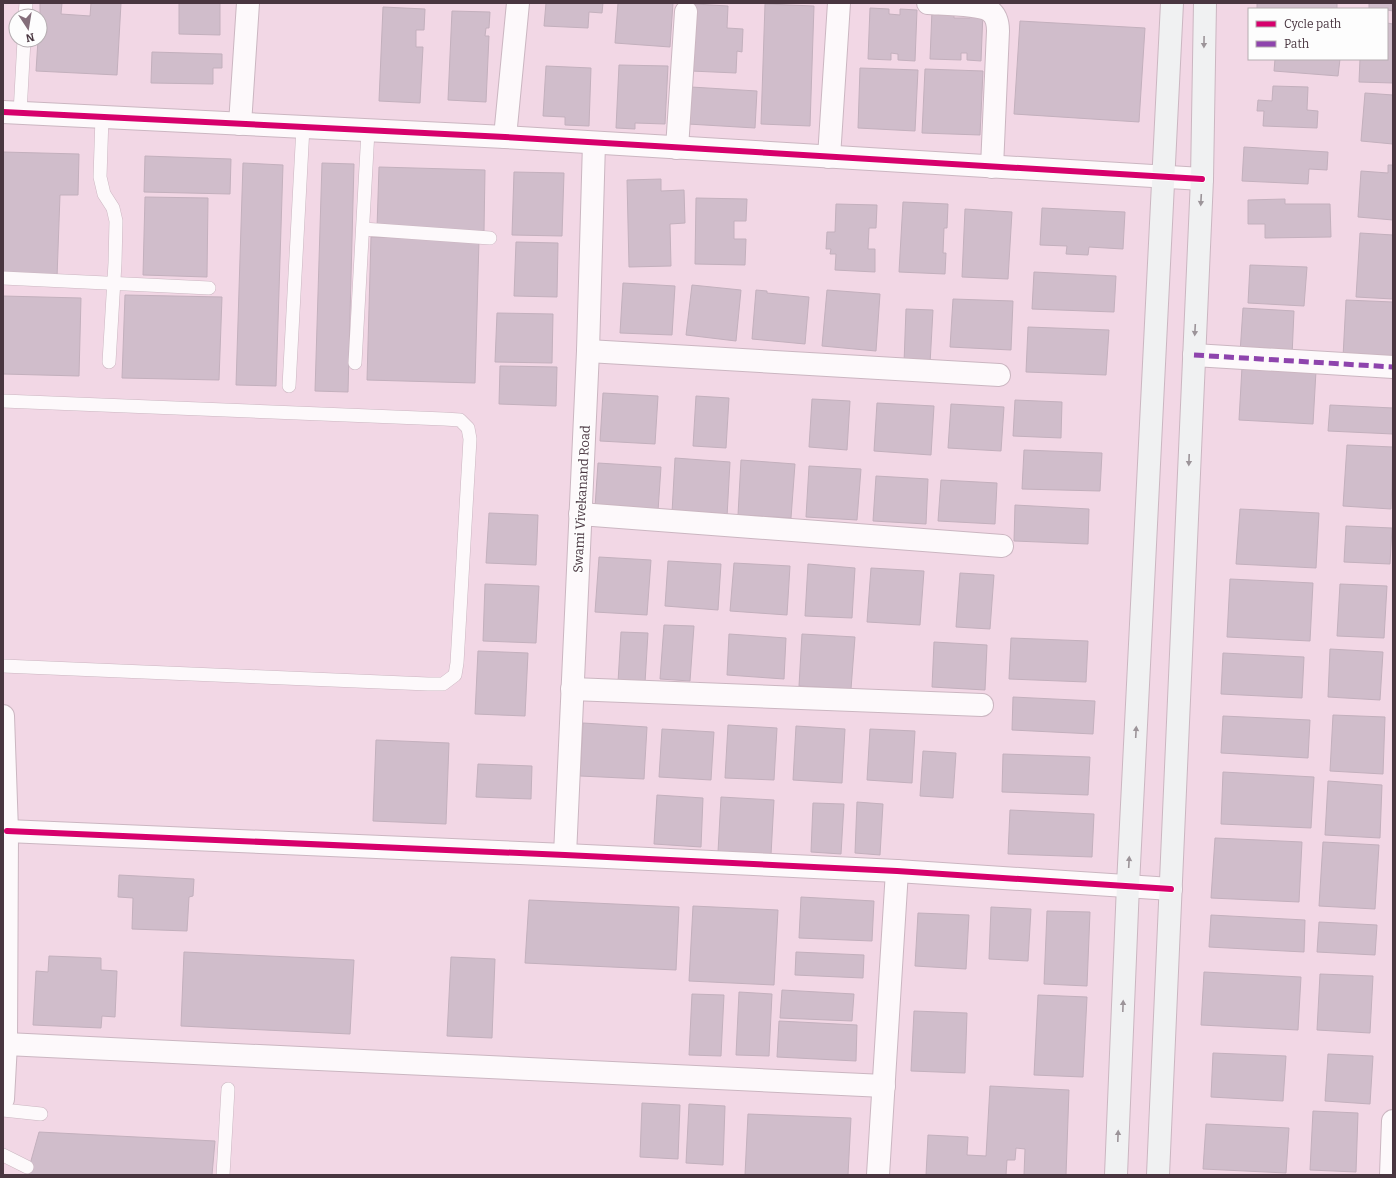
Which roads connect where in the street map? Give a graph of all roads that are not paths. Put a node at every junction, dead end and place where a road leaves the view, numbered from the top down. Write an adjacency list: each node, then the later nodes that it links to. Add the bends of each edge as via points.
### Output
1 (248, 3): 11 (street)
2 (518, 3): 14 (street)
3 (839, 3): 17 (street)
4 (928, 3): 18 (street, via 970,6 990,11 997,20)
5 (1172, 3): 19 (main road)
6 (1205, 3): 20 (main road, one-way to 20)
7 (686, 12): 16 (street)
8 (23, 48): 9 (lane)
9 (12, 113): 10 (street)
10 (102, 117): 11 (street); 24 (lane, via 100,177 104,194 114,208 116,221)
11 (240, 124): 12 (street)
12 (303, 127): 13 (street); 32 (lane)
13 (368, 131): 14 (street); 21 (lane)
14 (505, 137): 15 (street)
15 (594, 143): 16 (street); 26 (street, Swami Vivekanand Road)
16 (677, 148): 17 (street)
17 (828, 157): 18 (street)
18 (992, 167): 19 (street)
19 (1163, 177): 20 (street); 43 (main road, one-way to 19)
20 (1202, 179): 27 (main road, one-way to 27)
21 (363, 229): 22 (lane); 29 (lane)
22 (490, 238)
23 (3, 278): 24 (lane)
24 (113, 284): 25 (lane); 28 (lane)
25 (209, 288)
26 (588, 352): 31 (street); 34 (street, Swami Vivekanand Road)
27 (1194, 355): 30 (street); 44 (main road, one-way to 44)
28 (109, 362)
29 (355, 363)
30 (1393, 367)
31 (999, 374)
32 (289, 386)
33 (3, 401): 36 (lane, via 460,420 468,428 470,439 457,663 455,675 443,684)
34 (580, 514): 35 (street); 37 (street, Swami Vivekanand Road)
35 (1002, 546)
36 (3, 666)
37 (572, 689): 38 (street); 41 (street, Swami Vivekanand Road)
38 (982, 705)
39 (3, 716): 40 (street)
40 (7, 831): 41 (street); 45 (street)
41 (564, 855): 42 (street)
42 (897, 871): 43 (street); 46 (street)
43 (1128, 885): 44 (street); 56 (main road, one-way to 43)
44 (1170, 889): 57 (main road)
45 (6, 1044): 46 (street); 48 (street)
46 (884, 1086): 55 (street)
47 (228, 1090): 54 (lane)
48 (3, 1099)
49 (3, 1110): 50 (lane)
50 (42, 1114)
51 (1393, 1121): 58 (street)
52 (3, 1155): 53 (lane)
53 (27, 1167)
54 (223, 1175)
55 (878, 1175)
56 (1116, 1175)
57 (1158, 1175)
58 (1391, 1175)

